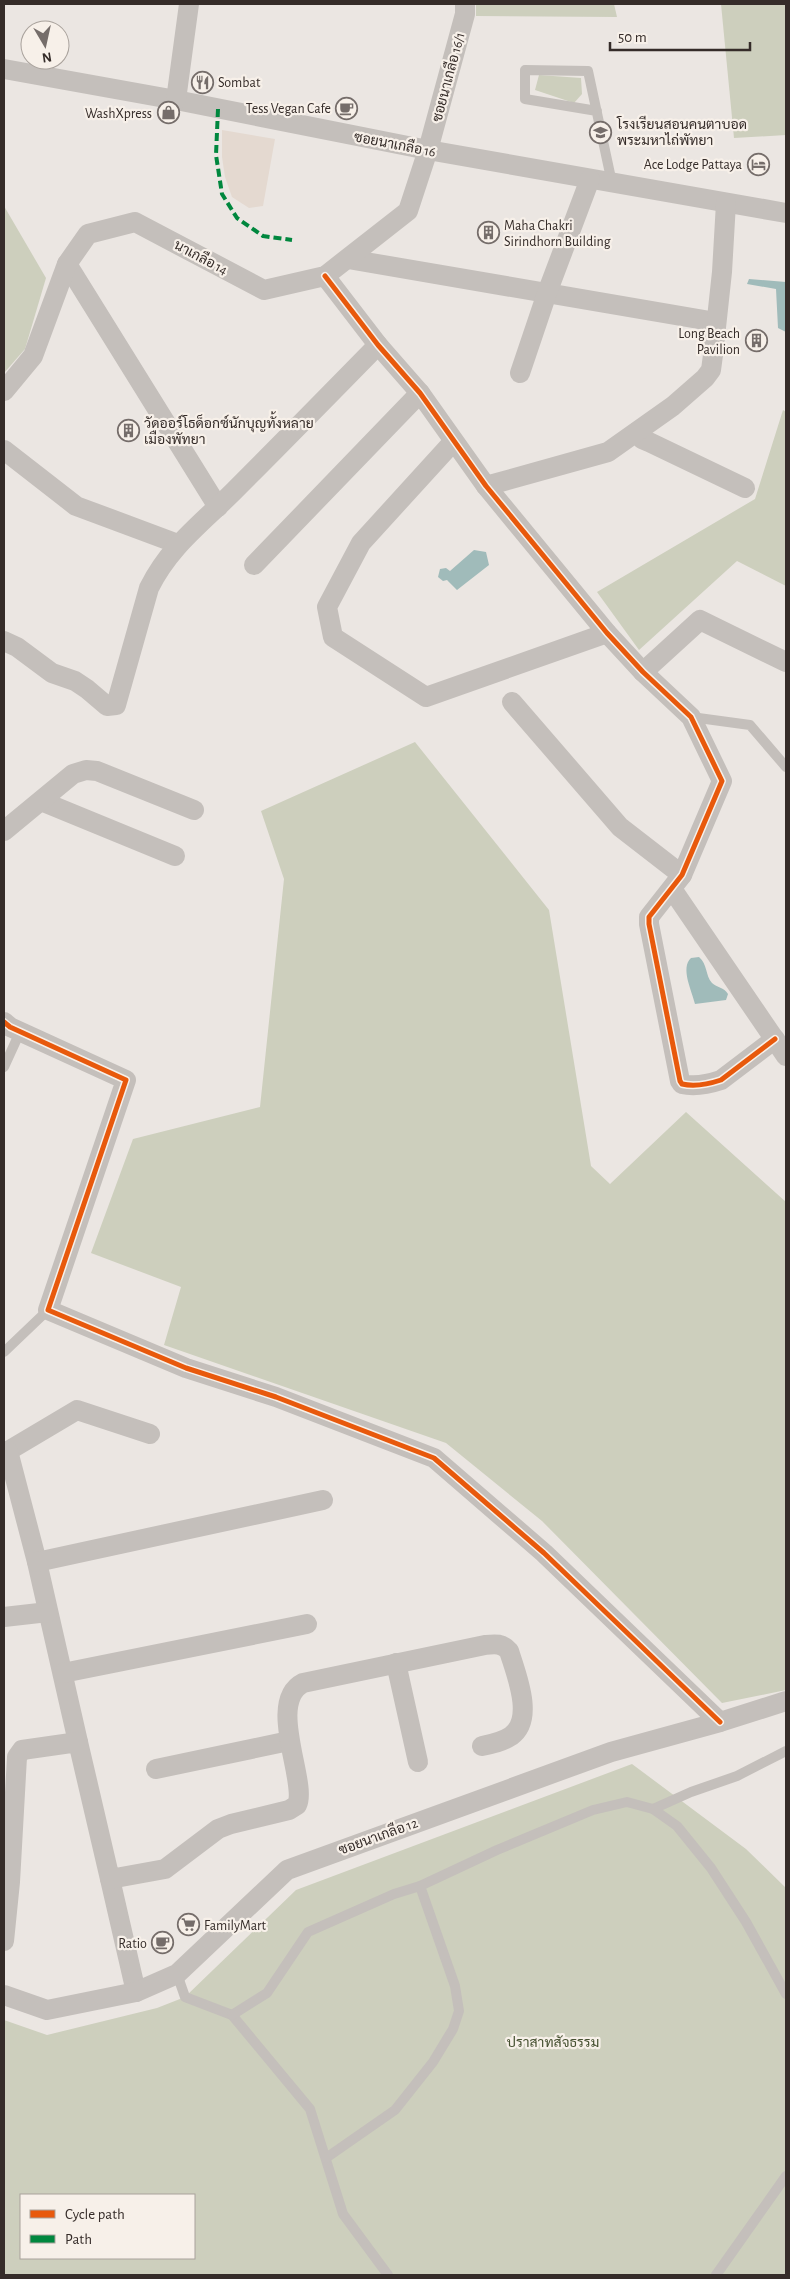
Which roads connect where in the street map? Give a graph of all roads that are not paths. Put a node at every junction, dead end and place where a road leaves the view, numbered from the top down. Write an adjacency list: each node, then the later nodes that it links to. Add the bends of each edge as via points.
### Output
1 (189, 4): 4 (street)
2 (465, 4): 6 (street, ซอยนาเกลือ 16/1)
3 (4, 69): 4 (street, ซอยนาเกลือ 16)
4 (176, 100): 6 (street, ซอยนาเกลือ 16)
5 (597, 112): 5 (lane, via 588,71 525,70 525,99); 8 (lane)
6 (428, 150): 7 (street, ซอยนาเกลือ 16); 11 (street, นาเกลือ 14, via 408,212)
7 (590, 179): 8 (street, ซอยนาเกลือ 16); 14 (street)
8 (612, 183): 9 (street, ซอยนาเกลือ 16)
9 (726, 203): 10 (street, ซอยนาเกลือ 16); 15 (street)
10 (786, 213)
11 (348, 259): 13 (street, นาเกลือ 14); 14 (street)
12 (67, 264): 13 (street, นาเกลือ 14, via 88,234 135,222 264,290); 18 (street, นาเกลือ 14, via 33,356); 25 (street)
13 (325, 276): 16 (street)
14 (547, 293): 15 (street); 17 (street)
15 (716, 322): 20 (street, via 711,370 673,406)
16 (378, 345): 19 (street); 25 (street)
17 (520, 373)
18 (4, 391)
19 (420, 393): 21 (street); 27 (street)
20 (637, 432): 23 (street, via 608,452); 24 (street, via 649,442)
21 (453, 442): 23 (street); 28 (street, via 361,543 327,607 332,637 426,696)
22 (4, 450): 26 (street, via 76,506)
23 (486, 486): 28 (street)
24 (746, 488)
25 (218, 507): 26 (street)
26 (178, 544): 29 (street, via 149,588 118,702 112,707)
27 (254, 565)
28 (607, 633): 31 (street)
29 (4, 641)
30 (786, 662): 31 (street, via 700,620)
31 (643, 672): 33 (street)
32 (512, 702): 39 (street, via 620,827)
33 (692, 717): 34 (lane, via 750,725); 39 (street, via 722,781)
34 (786, 767)
35 (41, 801): 36 (street, via 73,774 86,770); 37 (street); 38 (street)
36 (194, 810)
37 (4, 831)
38 (175, 856)
39 (677, 882): 41 (street); 41 (street, via 649,917 649,924 680,1081 688,1085 712,1084)
40 (12, 1027): 43 (lane); 44 (street, via 126,1080)
41 (775, 1039): 42 (street)
42 (786, 1056)
43 (4, 1067)
44 (48, 1310): 45 (lane); 56 (street, via 186,1368 276,1397 434,1458 544,1553)
45 (4, 1352)
46 (150, 1434): 47 (street, via 77,1410)
47 (6, 1453): 49 (street)
48 (323, 1500): 49 (street)
49 (37, 1562): 50 (street)
50 (48, 1612): 51 (street); 54 (street)
51 (4, 1617)
52 (307, 1624): 54 (street)
53 (396, 1663): 57 (street, via 297,1686 289,1704); 59 (street, via 485,1645 506,1647 524,1714 511,1736); 61 (street)
54 (63, 1673): 58 (street)
55 (786, 1701): 56 (street, ซอยนาเกลือ 12)
56 (720, 1722): 67 (street, ซอยนาเกลือ 12, via 611,1752 287,1870)
57 (289, 1741): 62 (street); 64 (street, via 300,1794 297,1806 218,1829 165,1869)
58 (78, 1742): 64 (street); 66 (street, via 28,1748 16,1757)
59 (482, 1746)
60 (786, 1751): 63 (lane, via 737,1776)
61 (418, 1762)
62 (156, 1769)
63 (653, 1809): 65 (lane, via 627,1802 593,1810); 69 (lane, via 677,1826 711,1868)
64 (110, 1878): 68 (street)
65 (420, 1886): 71 (lane, via 308,1932 267,1993); 72 (lane, via 455,1986 458,2012 453,2029 395,2110)
66 (4, 1941)
67 (177, 1974): 68 (street, ซอยนาเกลือ 12); 71 (lane, via 186,1996)
68 (136, 1992): 70 (street, ซอยนาเกลือ 12, via 47,2010)
69 (786, 1994)
70 (4, 1995)
71 (232, 2014): 72 (lane, via 310,2109)
72 (326, 2158): 74 (lane, via 343,2214)
73 (786, 2176): 75 (lane)
74 (388, 2275)
75 (716, 2275)

